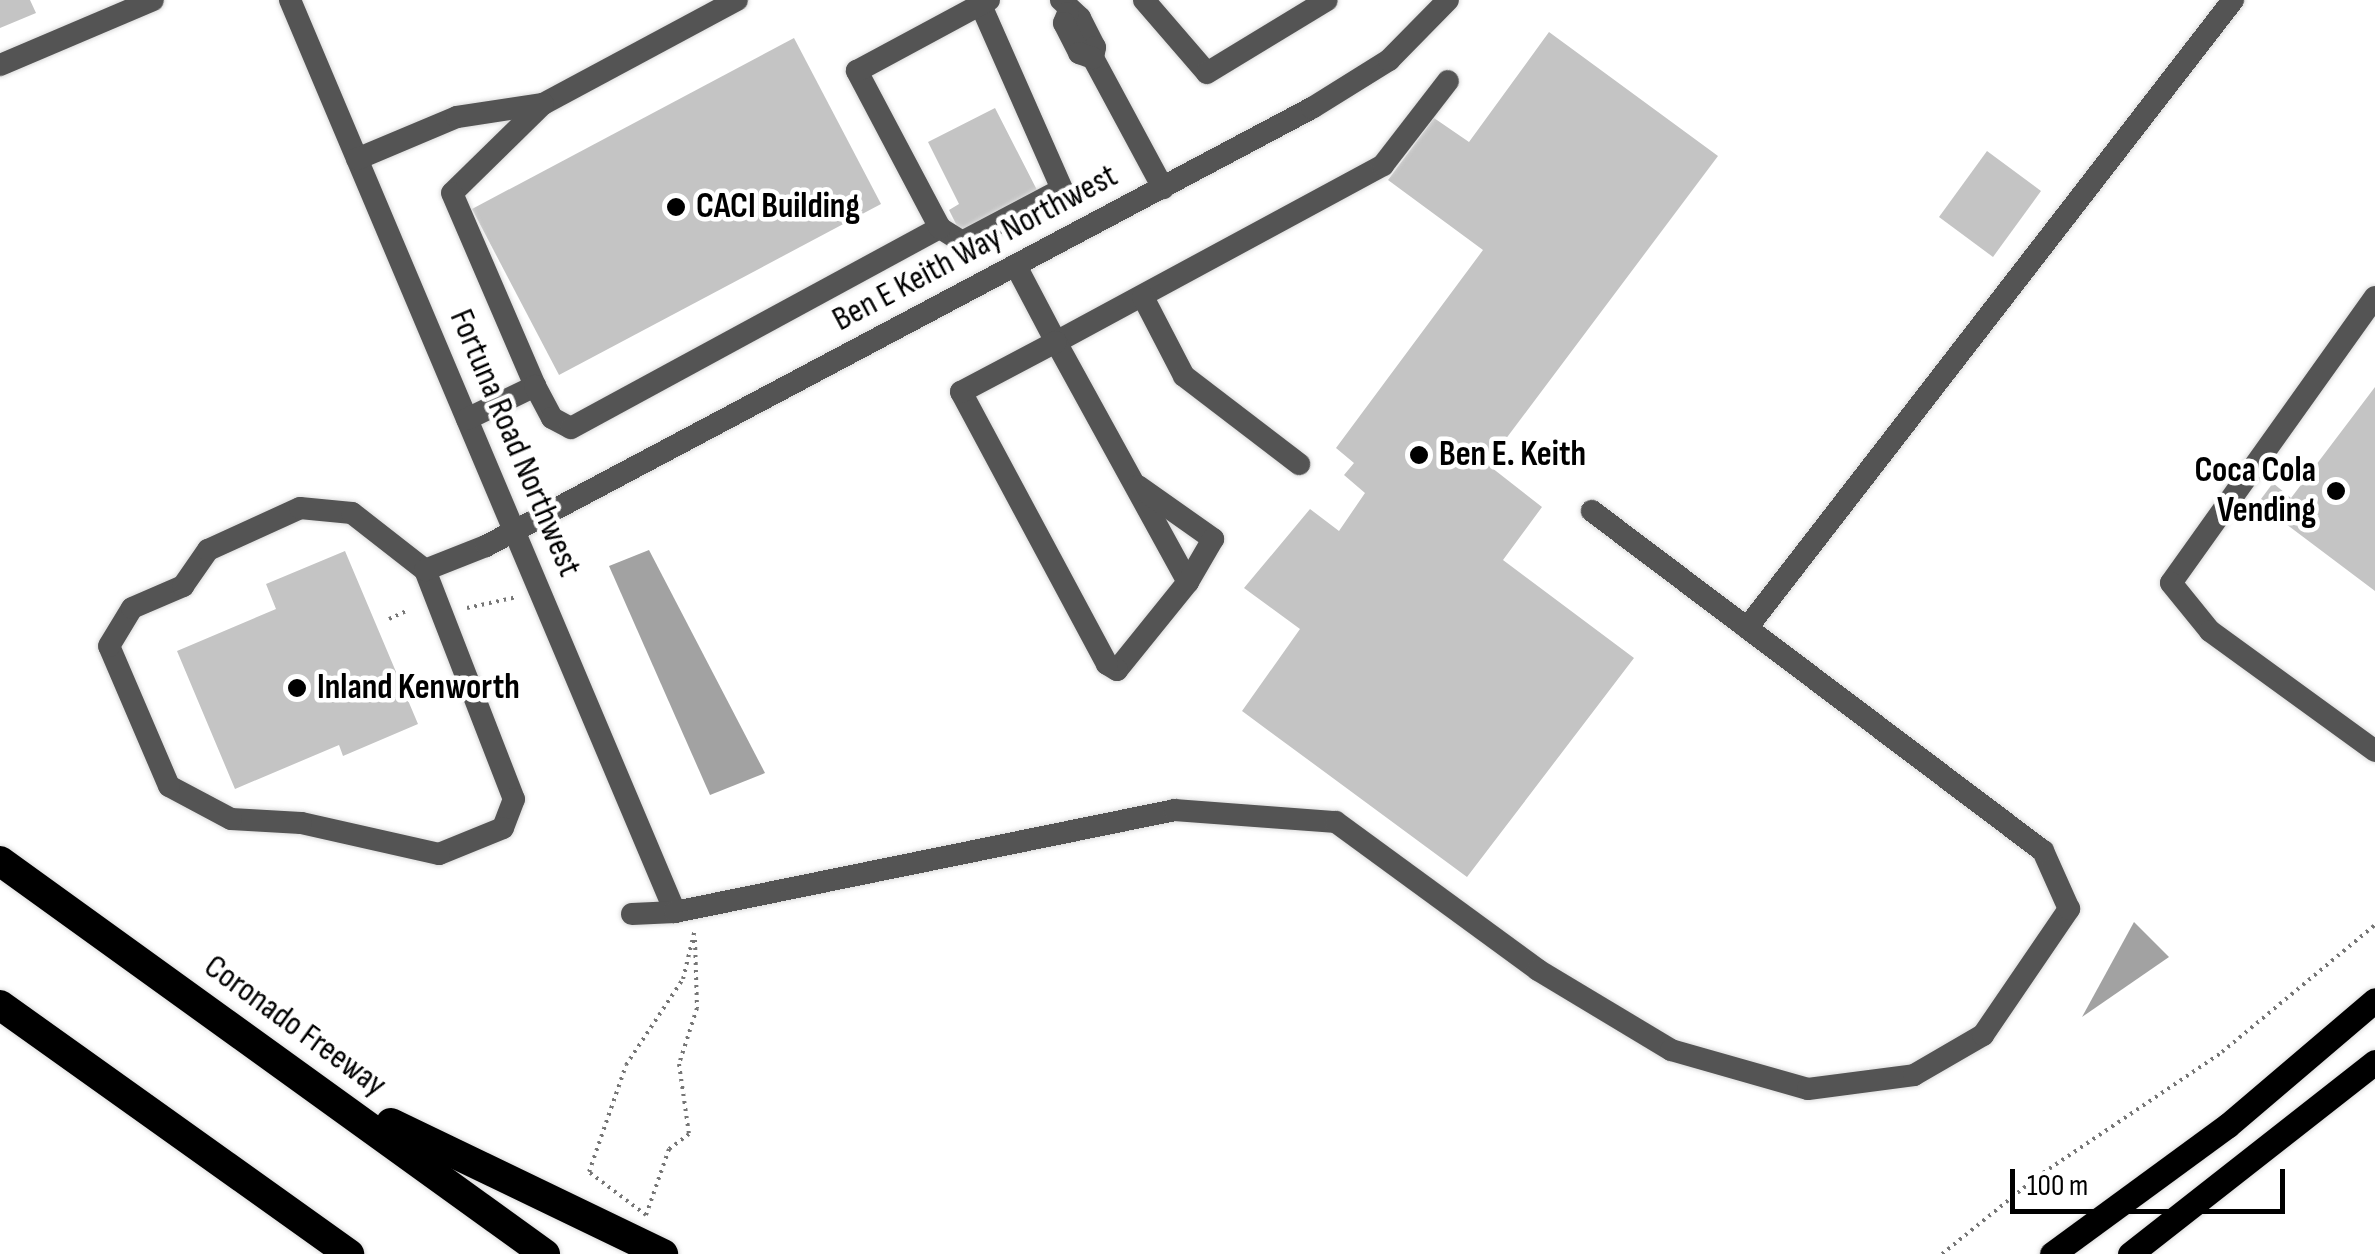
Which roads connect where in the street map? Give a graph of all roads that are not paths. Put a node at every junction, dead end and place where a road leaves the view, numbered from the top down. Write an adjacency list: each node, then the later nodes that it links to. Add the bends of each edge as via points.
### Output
1 (153, 0): 10 (street)
2 (290, 0): 13 (street, Fortuna Road Northwest)
3 (737, 0): 12 (street)
4 (1144, 0): 5 (street, via 1207,74)
5 (1327, 0)
6 (1448, 0): 14 (street, Ben E Keith Way Northwest, via 1413,40 1363,78)
7 (2232, 0): 28 (street)
8 (985, 2): 15 (street, via 857,71); 15 (street, via 1062,189 962,242)
9 (1064, 6): 14 (street, via 1080,18 1095,47 1092,58)
10 (0, 64)
11 (1448, 81): 18 (street, via 1383,166)
12 (543, 104): 13 (street, via 457,116); 20 (street, via 452,192)
13 (357, 159): 21 (street, Fortuna Road Northwest)
14 (1163, 188): 16 (street, Ben E Keith Way Northwest)
15 (940, 228): 20 (street, via 572,428 552,418)
16 (1016, 266): 19 (street); 25 (street, Ben E Keith Way Northwest)
17 (2375, 296): 29 (street, via 2171,583 2210,631)
18 (1143, 297): 19 (street); 22 (street, via 1184,376)
19 (1056, 342): 23 (street); 27 (street, via 962,392 1107,664 1117,670 1127,664)
20 (535, 386): 21 (street)
21 (467, 419): 25 (street, Fortuna Road Northwest)
22 (1298, 464)
23 (1133, 482): 27 (street); 27 (street, via 1213,539)
24 (1592, 511): 28 (street)
25 (514, 528): 26 (street, Ben E Keith Way Northwest); 31 (street, Fortuna Road Northwest)
26 (425, 570): 26 (street, via 514,799 503,828 439,854 301,822 232,819 169,786 109,646 132,608 182,586 208,550 300,508 352,513)
27 (1188, 582)
28 (1747, 628): 31 (street, via 2043,851 2070,909 1983,1035 1914,1076 1808,1089 1670,1050 1538,970 1336,822 1175,810)
29 (2375, 751)
30 (0, 861): 36 (highway, Coronado Freeway)
31 (675, 912): 32 (street)
32 (632, 914)
33 (2375, 1000): 40 (main road, via 2227,1126)
34 (0, 1004): 37 (highway)
35 (2375, 1062): 41 (main road)
36 (308, 1080): 38 (highway, Coronado Freeway); 39 (highway)
37 (349, 1254)
38 (545, 1254)
39 (663, 1254)
40 (2052, 1254)
41 (2130, 1254)

